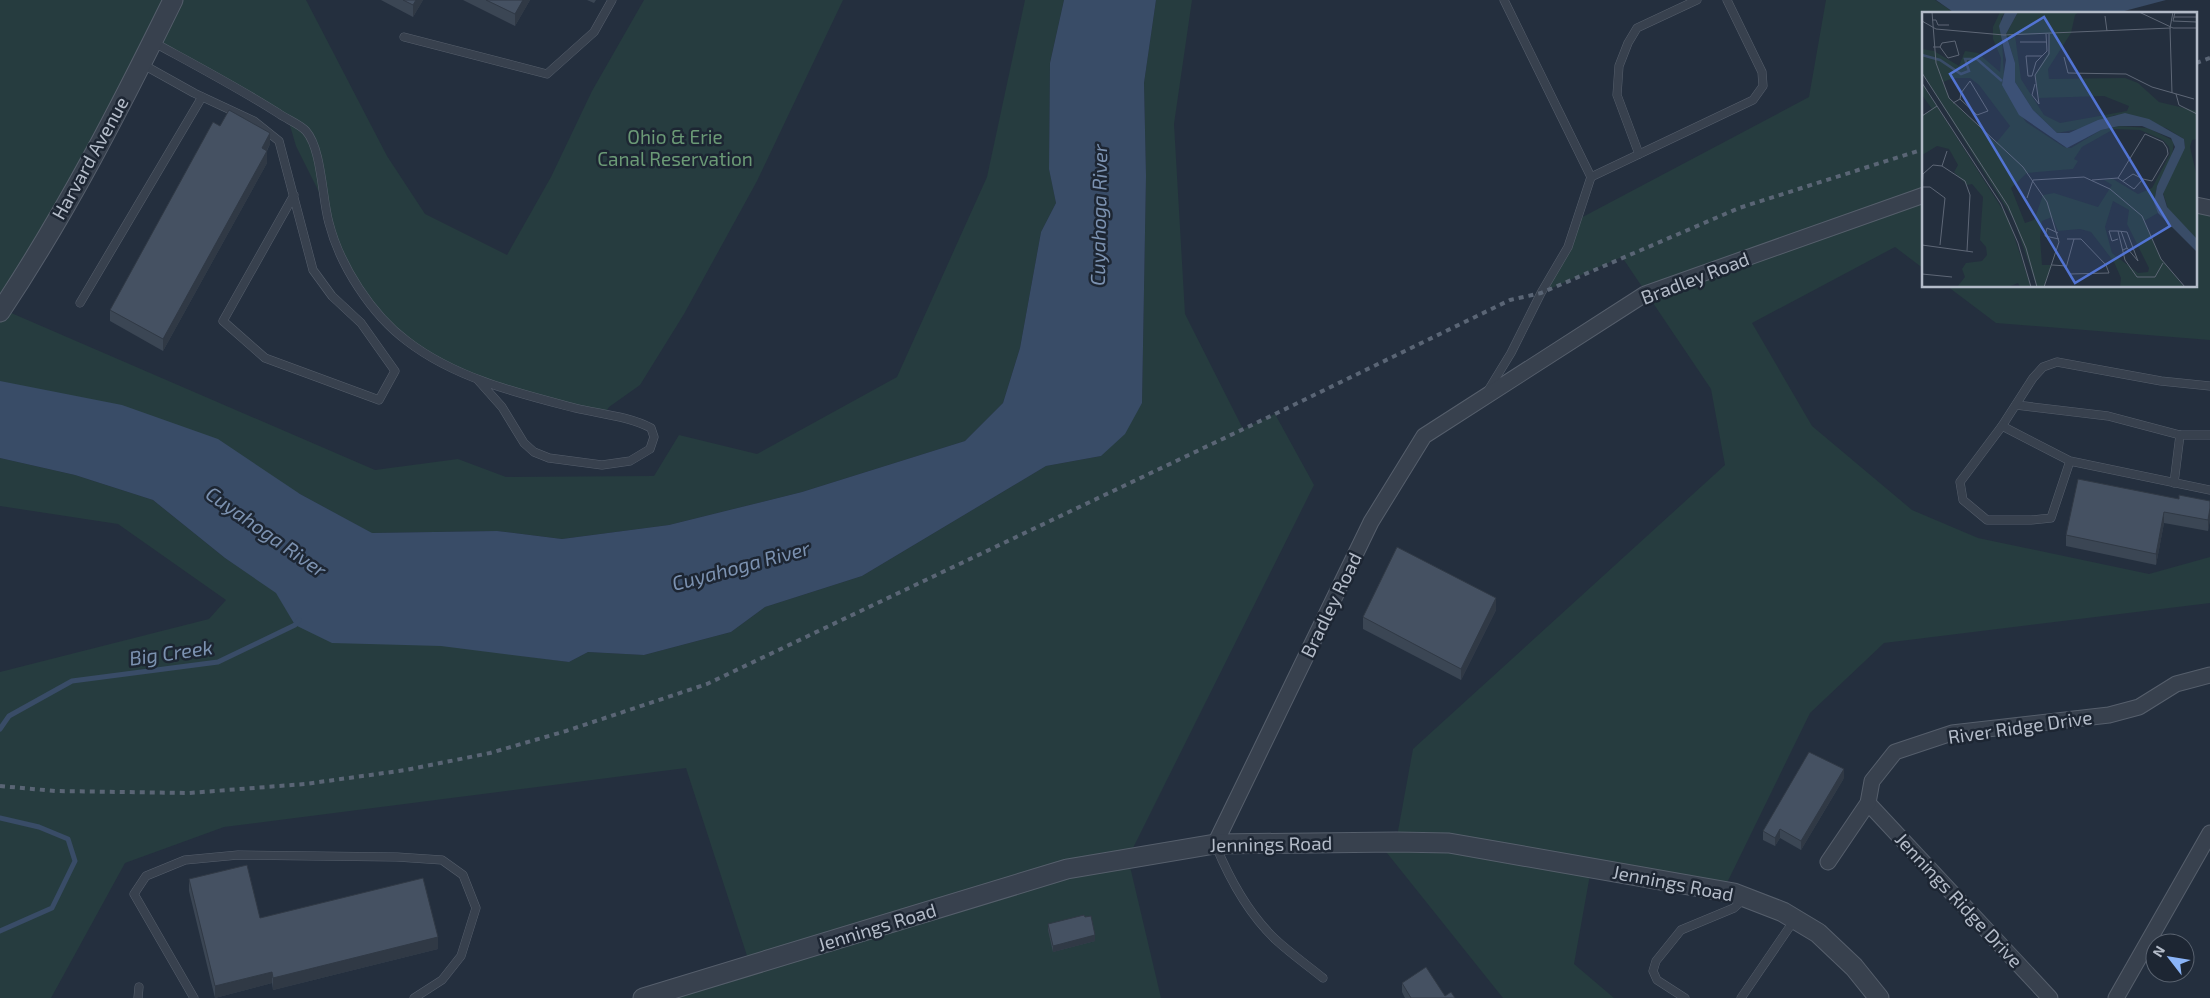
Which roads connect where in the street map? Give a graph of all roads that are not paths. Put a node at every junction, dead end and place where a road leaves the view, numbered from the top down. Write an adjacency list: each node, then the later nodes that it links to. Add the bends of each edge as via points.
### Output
1 (173, 0): 7 (street, Harvard Avenue)
2 (612, 0): 6 (lane, via 594,32 547,74)
3 (1504, 0): 11 (lane)
4 (1697, 0): 10 (lane, via 1638,28 1628,42 1619,66 1617,95)
5 (1727, 0): 10 (lane, via 1762,72 1763,86 1753,100)
6 (404, 37)
7 (153, 42): 8 (street, Harvard Avenue); 16 (lane, via 307,132 319,160 331,231 363,292 384,320 406,341)
8 (142, 64): 9 (lane); 15 (street, Harvard Avenue, via 31,264)
9 (202, 97): 12 (lane, via 254,120 279,141); 14 (lane)
10 (1639, 154): 11 (lane)
11 (1591, 177): 18 (lane, Bradley Road, via 1568,247 1512,353)
12 (294, 195): 12 (lane, via 313,270 332,296 361,323 395,372 379,400 265,358 224,321)
13 (1922, 196): 18 (street, Bradley Road, via 1645,294)
14 (80, 303)
15 (0, 312)
16 (478, 380): 16 (lane, via 502,407 524,444 534,452 549,458 602,465 630,461 650,449 654,437 652,428 641,423)
17 (2210, 386): 19 (lane, via 2161,381 2057,362 2043,368 2033,378)
18 (1484, 398): 29 (street, Bradley Road, via 1424,436 1371,522)
19 (2016, 405): 20 (lane); 21 (lane, via 2108,416)
20 (2002, 426): 23 (lane); 23 (lane, via 1960,482 1963,500 1987,520 2051,518)
21 (2180, 435): 22 (lane); 24 (lane)
22 (2210, 435)
23 (2070, 461): 24 (lane)
24 (2174, 483): 25 (lane)
25 (2210, 490)
26 (2210, 675): 27 (street, River Ridge Drive, via 2176,684 2139,707 2109,715 1952,733 1895,752 1872,781)
27 (1868, 803): 30 (street, River Ridge Drive); 35 (street, Jennings Ridge Drive)
28 (2210, 833): 43 (street)
29 (1215, 844): 31 (street, Jennings Road, via 1449,843 1734,893); 33 (lane, via 1229,877 1251,911 1275,939); 39 (street, Jennings Road, via 1067,869)
30 (1828, 862)
31 (1745, 898): 32 (street, Jennings Road); 40 (lane, via 1734,908 1682,930 1656,961 1653,971 1657,980)
32 (1795, 919): 41 (lane); 42 (street, Jennings Road, via 1818,934 1854,967)
33 (1323, 978)
34 (139, 987): 36 (lane)
35 (2041, 994)
36 (138, 998)
37 (194, 998): 38 (lane, via 134,894 146,876 185,860 238,855 442,860 464,875 476,908 461,956 442,980)
38 (414, 998)
39 (642, 998)
40 (1685, 998)
41 (1741, 998)
42 (1879, 998)
43 (2116, 998)

